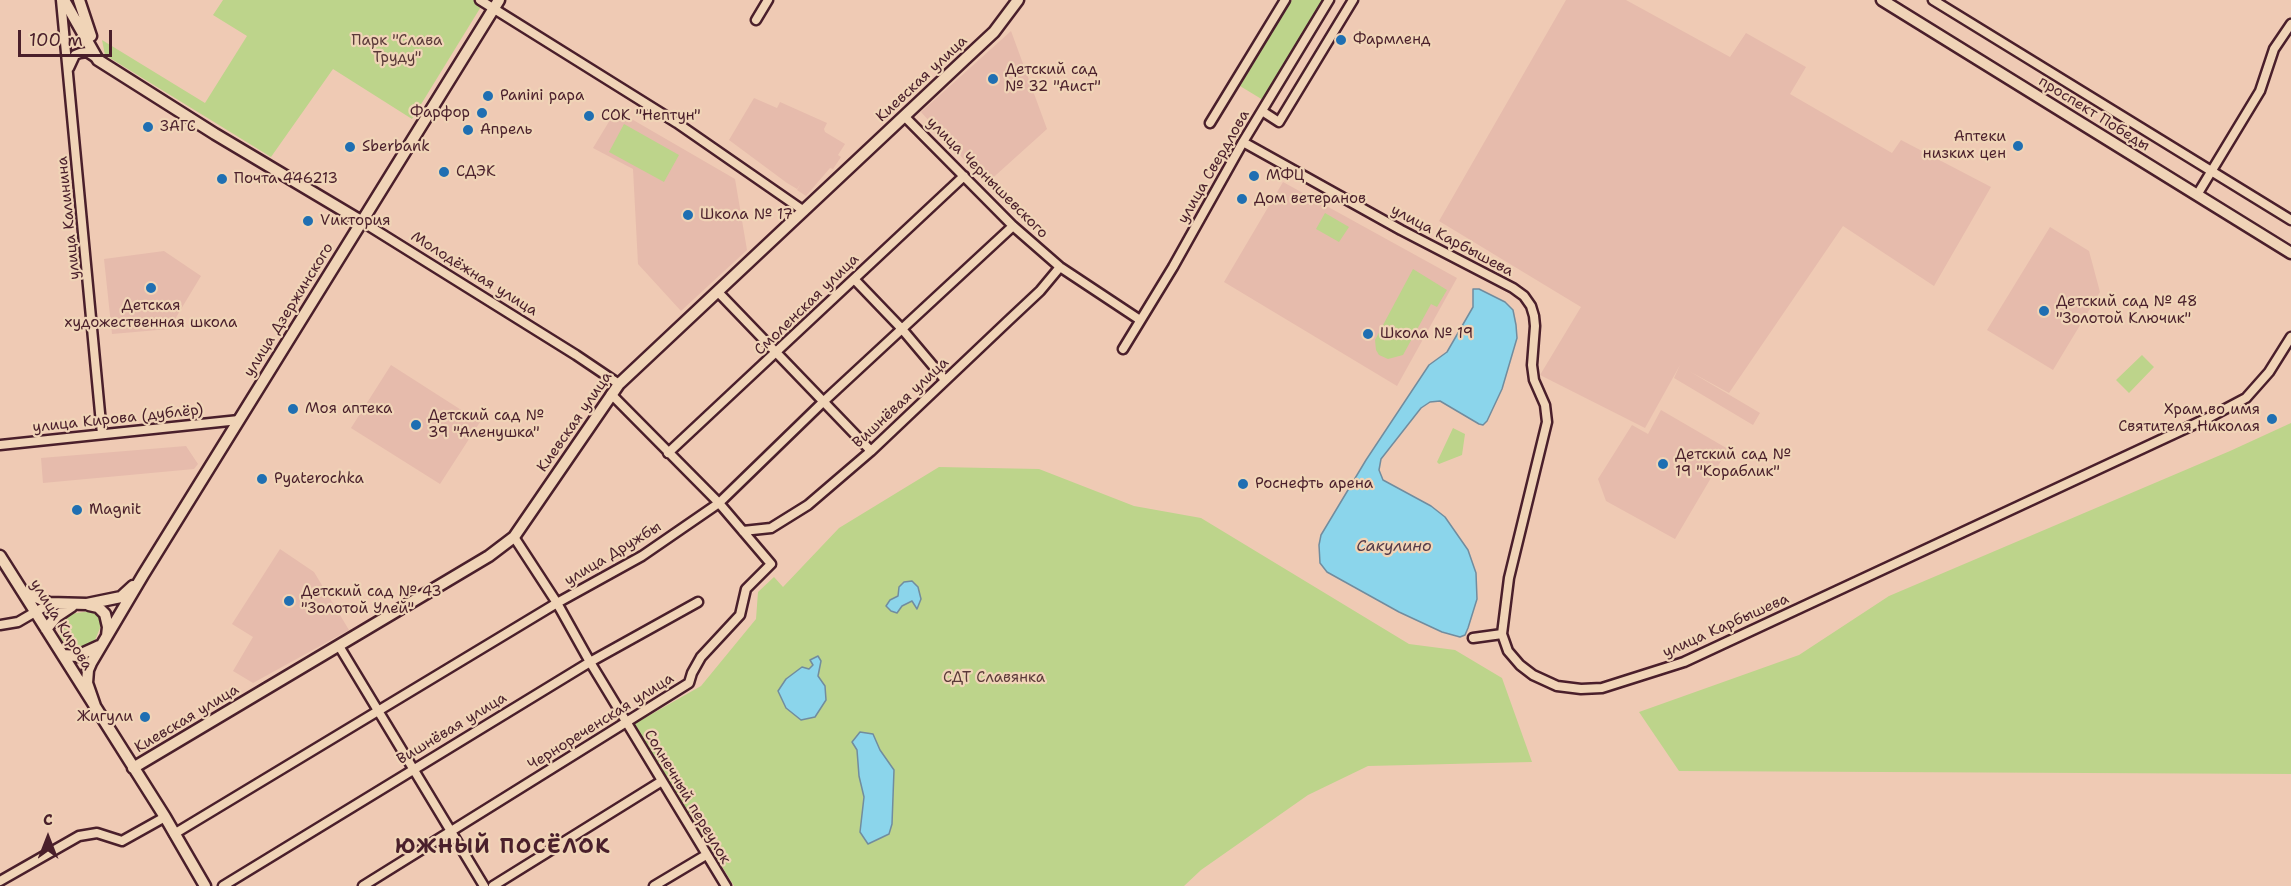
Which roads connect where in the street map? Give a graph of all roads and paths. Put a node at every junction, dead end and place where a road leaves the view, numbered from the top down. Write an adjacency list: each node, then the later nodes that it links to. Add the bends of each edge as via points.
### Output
1 (63, 0): 14 (main road); 15 (street, улица Калинина)
2 (79, 0): 14 (main road)
3 (480, 0): 11 (street)
4 (768, 0): 12 (street)
5 (1017, 0): 17 (main road, Киевская улица, via 994,32)
6 (1285, 0): 18 (street, улица Свердлова)
7 (1329, 0): 16 (street, улица Свердлова)
8 (1353, 0): 16 (street, via 1279,122)
9 (1882, 0): 22 (main road, проспект Победы)
10 (1933, 0): 20 (street)
11 (496, 4): 23 (street); 25 (main road, улица Дзержинского)
12 (756, 20)
13 (2291, 24): 20 (street, via 2274,49 2260,91)
14 (98, 60): 15 (street, via 87,52 75,55); 25 (main road, Молодёжная улица)
15 (68, 72): 41 (street, улица Калинина)
16 (1262, 111): 19 (street, улица Свердлова)
17 (904, 116): 21 (street, улица Чернышевского); 23 (main road, Киевская улица)
18 (1210, 123)
19 (1243, 142): 31 (street, улица Свердлова); 59 (street, улица Карбышева, via 1513,288 1531,306 1534,380 1545,405 1547,422 1509,578)
20 (2212, 171): 22 (street); 24 (street)
21 (964, 176): 26 (street, улица Чернышевского); 29 (street, Смоленская улица)
22 (2197, 195): 27 (main road, проспект Победы)
23 (804, 211): 30 (main road, Киевская улица)
24 (2291, 220)
25 (361, 221): 37 (street, Молодёжная улица); 40 (main road, улица Дзержинского)
26 (1013, 226): 28 (street, улица Чернышевского); 32 (street, улица Дружбы)
27 (2291, 253)
28 (1060, 267): 31 (street, улица Чернышевского); 36 (street, Вишнёвая улица, via 1040,291)
29 (854, 279): 32 (street); 35 (street, Смоленская улица)
30 (718, 292): 35 (street); 37 (main road, Киевская улица)
31 (1140, 320): 34 (street, улица Свердлова)
32 (902, 329): 36 (street); 39 (street, улица Дружбы)
33 (2291, 337): 59 (street, улица Карбышева, via 2269,372 2246,398 1684,662 1602,688 1557,686 1520,666 1508,651)
34 (1123, 349)
35 (776, 354): 39 (street); 44 (street, Смоленская улица)
36 (945, 380): 43 (street, Вишнёвая улица)
37 (619, 384): 38 (main road, Киевская улица)
38 (611, 394): 44 (street, Чернореченская улица); 47 (main road, Киевская улица)
39 (823, 402): 43 (street); 45 (street, улица Дружбы)
40 (239, 420): 41 (street, улица Кирова (дублёр)); 49 (main road, улица Дзержинского)
41 (102, 434): 42 (street, улица Кирова (дублёр))
42 (0, 445)
43 (871, 451): 46 (street, Вишнёвая улица, via 808,506 771,528)
44 (668, 453): 45 (street, Чернореченская улица)
45 (719, 503): 46 (street, Чернореченская улица); 52 (street, улица Дружбы, via 642,556)
46 (743, 531): 67 (street, Чернореченская улица, via 771,564 746,589 740,615 701,657 689,683)
47 (514, 537): 52 (street, Солнечный переулок); 62 (main road, Киевская улица)
48 (0, 556): 50 (main road, улица Кирова)
49 (143, 575): 55 (main road, via 120,597); 61 (main road)
50 (22, 591): 53 (main road, via 40,601); 56 (main road, улица Кирова)
51 (698, 602): 64 (street, Вишнёвая улица)
52 (557, 603): 64 (street, Солнечный переулок); 66 (street, улица Дружбы)
53 (58, 604): 54 (main road); 56 (street)
54 (75, 604): 55 (main road); 58 (main road)
55 (87, 604): 61 (main road, via 98,607 105,615)
56 (35, 612): 57 (street, via 18,622); 58 (main road, улица Кирова)
57 (0, 625)
58 (46, 629): 63 (main road, улица Кирова)
59 (1502, 634): 60 (street)
60 (1473, 638)
61 (105, 640): 63 (main road, via 85,654); 65 (main road, via 86,676)
62 (339, 646): 66 (street); 68 (main road, Киевская улица)
63 (63, 655): 65 (main road, улица Кирова)
64 (590, 662): 67 (street, Солнечный переулок); 69 (street, Вишнёвая улица)
65 (96, 709): 68 (main road)
66 (378, 709): 69 (street); 73 (street, улица Дружбы)
67 (626, 722): 70 (street, Солнечный переулок); 72 (street, Чернореченская улица)
68 (134, 768): 71 (main road)
69 (412, 769): 72 (street); 77 (street, Вишнёвая улица)
70 (662, 781): 74 (street, Солнечный переулок); 80 (street)
71 (165, 818): 73 (main road); 75 (street, via 122,841 97,833 79,836)
72 (451, 831): 78 (street, Чернореченская улица); 79 (street)
73 (174, 834): 76 (main road)
74 (706, 855): 81 (street); 82 (street, Солнечный переулок)
75 (0, 881)
76 (206, 886)
77 (223, 886)
78 (363, 886)
79 (484, 886)
80 (493, 886)
81 (654, 886)
82 (726, 886)

